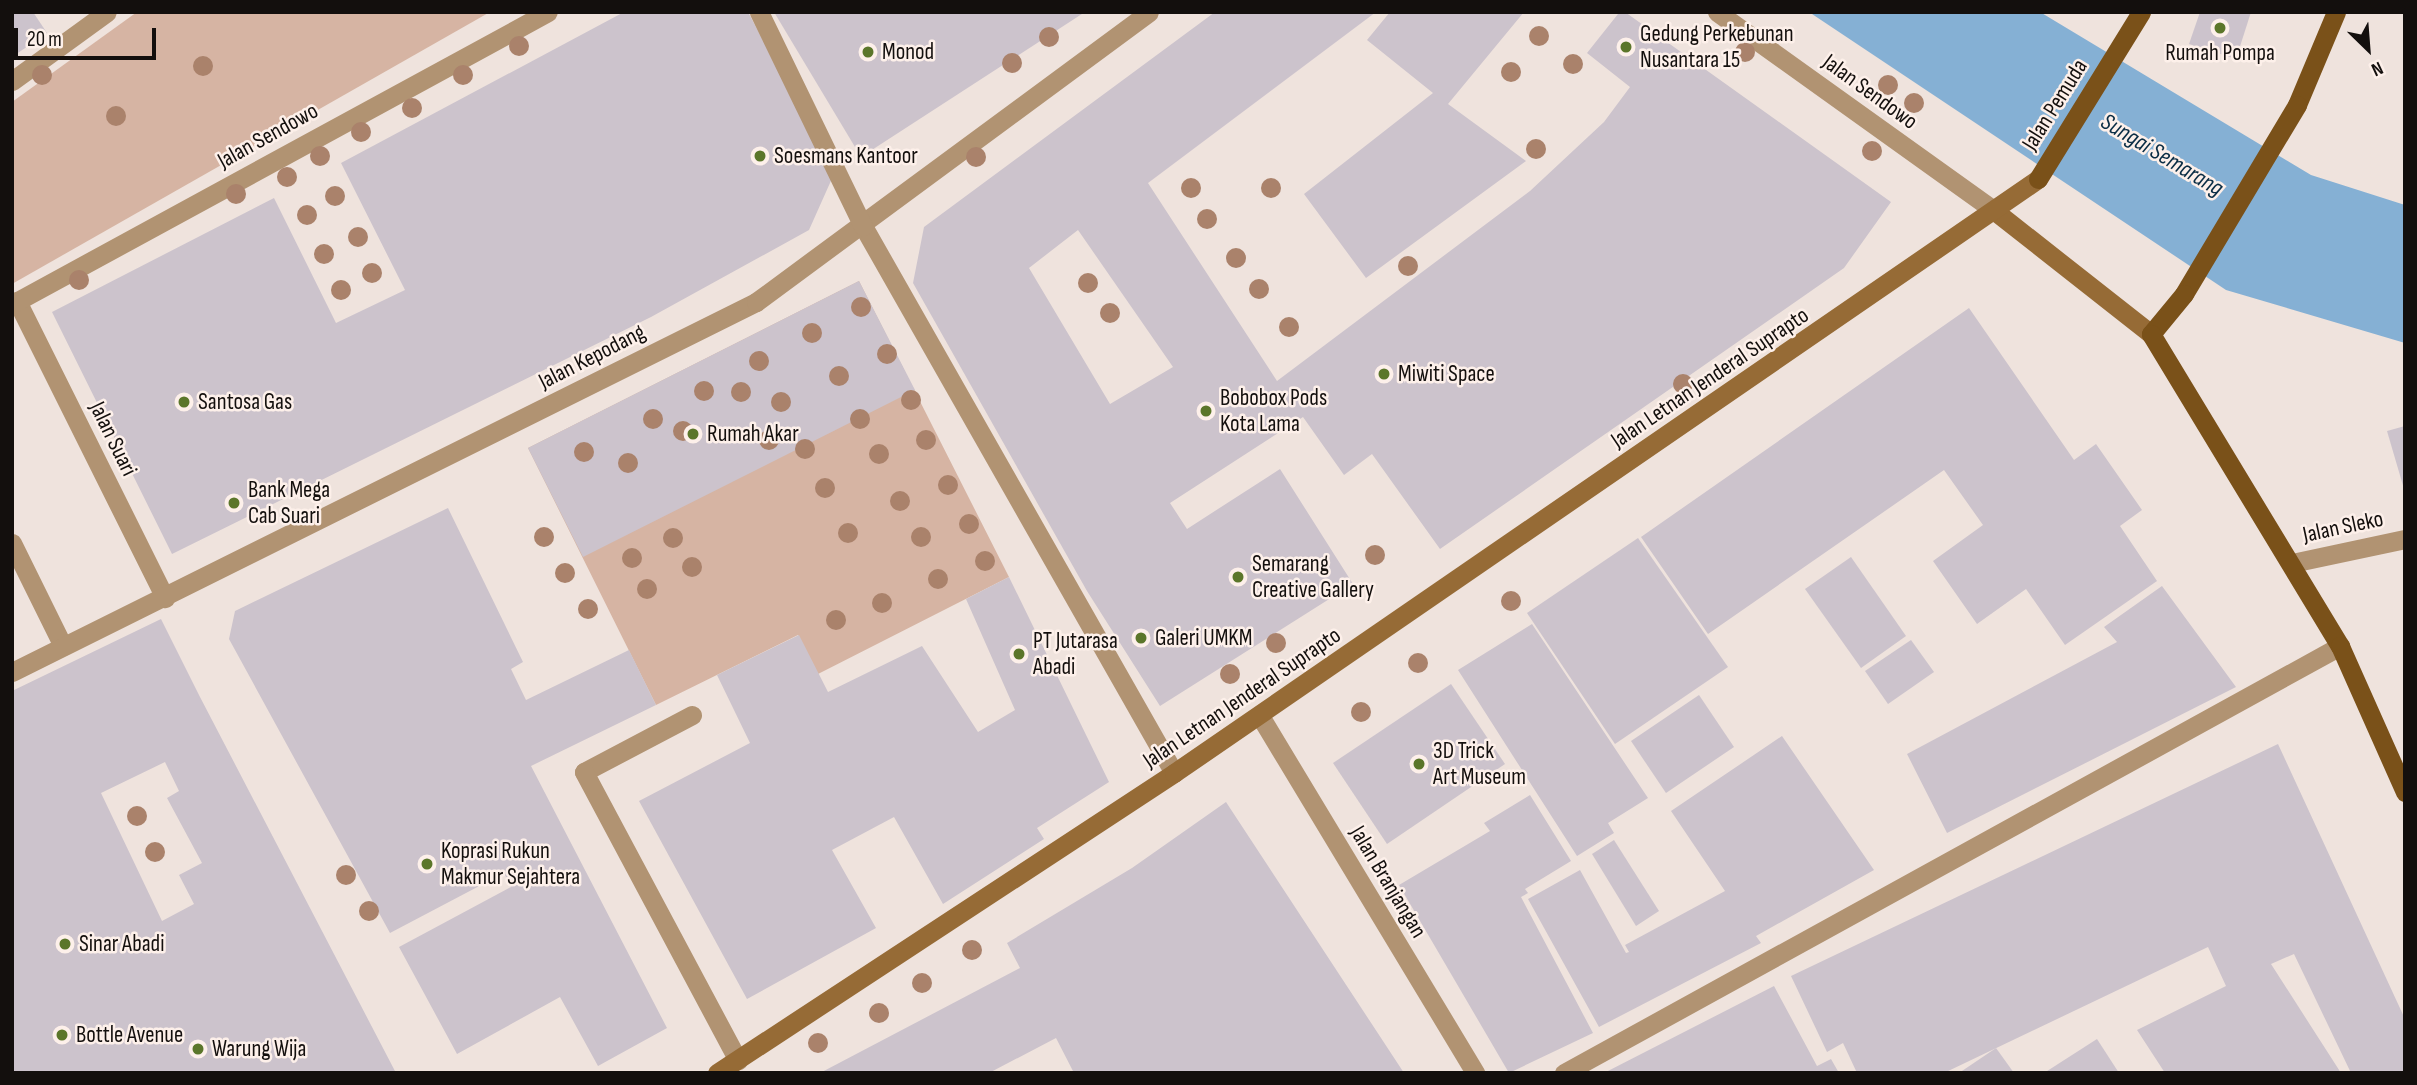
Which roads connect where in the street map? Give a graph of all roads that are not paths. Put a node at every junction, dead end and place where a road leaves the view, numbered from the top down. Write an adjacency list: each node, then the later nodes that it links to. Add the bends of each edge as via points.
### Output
1 (107, 12): 8 (street)
2 (548, 12): 11 (street, Jalan Sendowo)
3 (759, 12): 10 (street)
4 (1149, 12): 10 (street, Jalan Kepodang)
5 (1717, 12): 9 (street, Jalan Sendowo)
6 (2141, 12): 9 (main road, Jalan Pemuda, via 2038,179)
7 (2336, 12): 12 (main road, via 2297,105 2184,294)
8 (12, 81)
9 (1996, 212): 12 (main road); 21 (main road, Jalan Letnan Jenderal Suprapto)
10 (863, 226): 16 (street, Jalan Kepodang, via 756,302); 22 (street)
11 (15, 302): 16 (street, Jalan Suari)
12 (2151, 334): 15 (main road)
13 (2405, 539): 15 (street, Jalan Sleko)
14 (12, 544): 17 (street)
15 (2292, 563): 18 (main road)
16 (164, 598): 17 (street, Jalan Kepodang)
17 (63, 646): 19 (street, Jalan Kepodang)
18 (2340, 646): 23 (main road); 27 (street)
19 (12, 672)
20 (692, 715): 24 (street, via 584,772)
21 (1260, 716): 22 (main road, Jalan Letnan Jenderal Suprapto); 26 (street, Jalan Branjangan)
22 (1174, 774): 24 (main road, Jalan Letnan Jenderal Suprapto)
23 (2405, 792)
24 (738, 1061): 25 (main road, Jalan Letnan Jenderal Suprapto)
25 (717, 1073)
26 (1475, 1073)
27 (1564, 1073)

